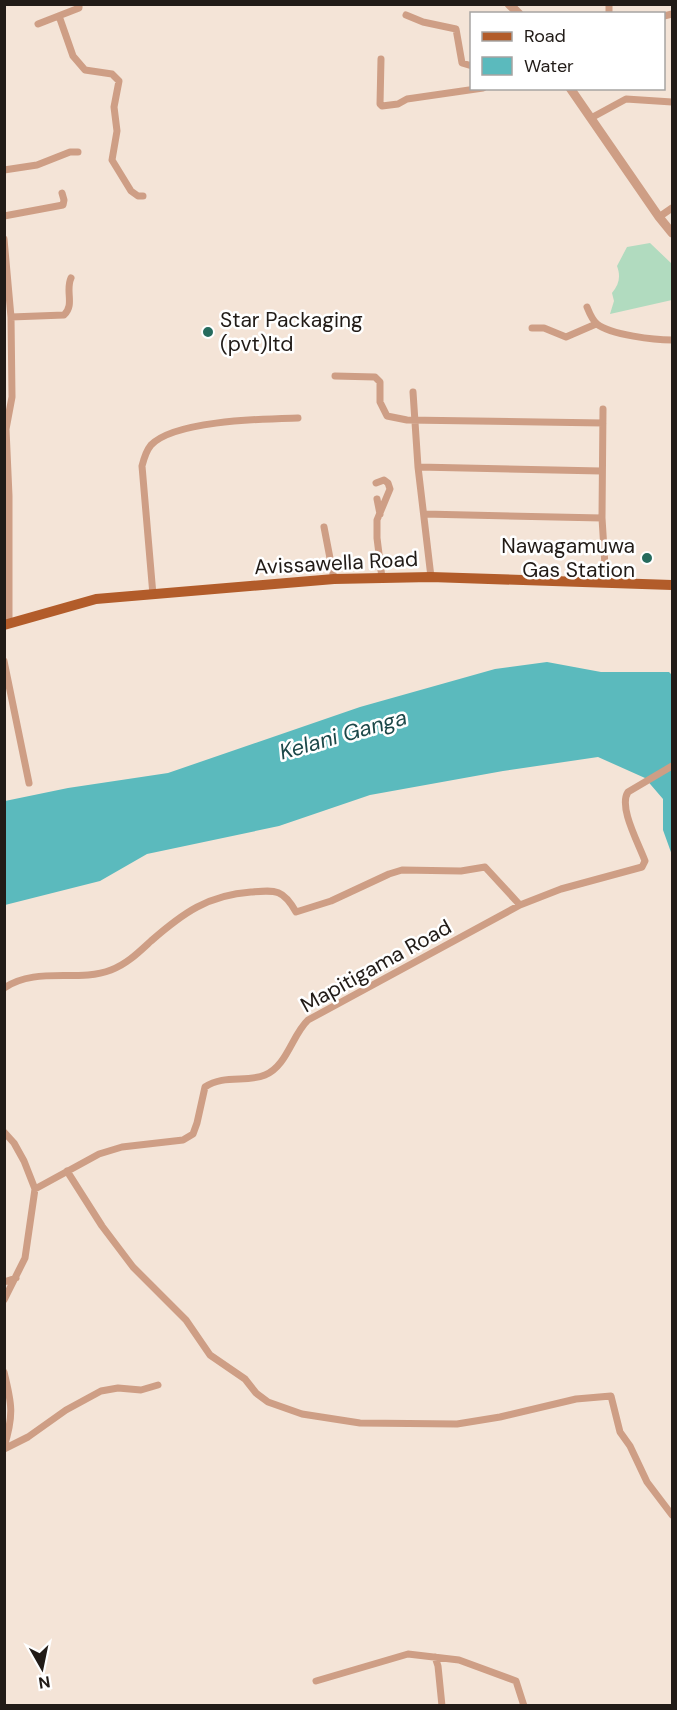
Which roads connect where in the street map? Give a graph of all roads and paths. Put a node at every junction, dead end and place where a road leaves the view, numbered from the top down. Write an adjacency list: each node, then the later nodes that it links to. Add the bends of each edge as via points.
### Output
1 (79, 4): 3 (street, via 79,8)
2 (406, 15): 6 (street, via 456,30 462,63)
3 (59, 16): 4 (street); 14 (street, via 73,56 85,70 112,74 119,81 112,160 131,191)
4 (38, 24)
5 (381, 59): 7 (street, via 382,106)
6 (470, 66)
7 (470, 90)
8 (571, 90): 10 (street)
9 (672, 102): 10 (street, via 626,99)
10 (591, 118): 17 (street)
11 (78, 152): 12 (street)
12 (4, 170)
13 (62, 193): 16 (street, via 63,205)
14 (143, 196)
15 (672, 207): 17 (street)
16 (4, 216)
17 (658, 217): 18 (street)
18 (672, 233)
19 (4, 239): 22 (street)
20 (70, 278): 22 (street, via 70,301 64,315)
21 (587, 307): 23 (street)
22 (11, 317): 28 (street)
23 (596, 324): 24 (street, via 566,338 544,328); 25 (street, via 619,333)
24 (532, 328)
25 (672, 340)
26 (335, 376): 31 (street, via 375,377 380,382 380,402 387,416)
27 (413, 392): 31 (street)
28 (8, 396): 47 (street)
29 (603, 409): 32 (street)
30 (298, 418): 46 (street, via 247,419 194,427 152,444 142,466)
31 (415, 419): 32 (street); 33 (street)
32 (603, 423): 34 (street)
33 (418, 467): 34 (street); 38 (street)
34 (601, 471): 39 (street)
35 (376, 483): 37 (street, via 384,480 390,489)
36 (377, 499): 37 (street)
37 (380, 514): 41 (street, via 376,538)
38 (424, 514): 39 (street); 42 (street)
39 (602, 518): 44 (street)
40 (324, 527): 43 (street)
41 (382, 578): 42 (main road, Avissawella Road); 43 (main road, Avissawella Road)
42 (431, 578): 44 (main road, Avissawella Road)
43 (334, 579): 46 (main road, Avissawella Road)
44 (606, 582): 45 (main road, Avissawella Road)
45 (672, 585)
46 (153, 595): 47 (main road, Avissawella Road, via 96,600)
47 (7, 624)
48 (4, 661): 50 (street)
49 (672, 766): 51 (street, Mapitigama Road, via 625,796 624,807 645,861 642,867 561,889)
50 (29, 783)
51 (520, 905): 52 (street, via 485,867 461,871 402,870 296,912 288,898 274,890 237,893 202,903 113,970 98,974 50,974); 54 (street, Mapitigama Road, via 308,1020 282,1061 266,1075 213,1081 205,1087 193,1134 183,1140 122,1147)
52 (4, 987)
53 (4, 1132): 55 (street, via 24,1161)
54 (67, 1171): 55 (street, Mapitigama Road); 62 (street, via 133,1267 186,1320 210,1355 245,1379 268,1402 302,1414 360,1424 457,1424 576,1399 611,1396 620,1432 647,1482)
55 (34, 1189): 56 (street, via 25,1258)
56 (16, 1278): 57 (street); 58 (street)
57 (4, 1282)
58 (4, 1300)
59 (4, 1372): 61 (street, via 12,1401)
60 (158, 1385): 61 (street, via 141,1390 101,1391)
61 (4, 1448)
62 (672, 1515)
63 (435, 1657): 64 (street, via 408,1654); 65 (street); 66 (street, via 459,1660 516,1681)
64 (316, 1681)
65 (442, 1706)
66 (524, 1706)

